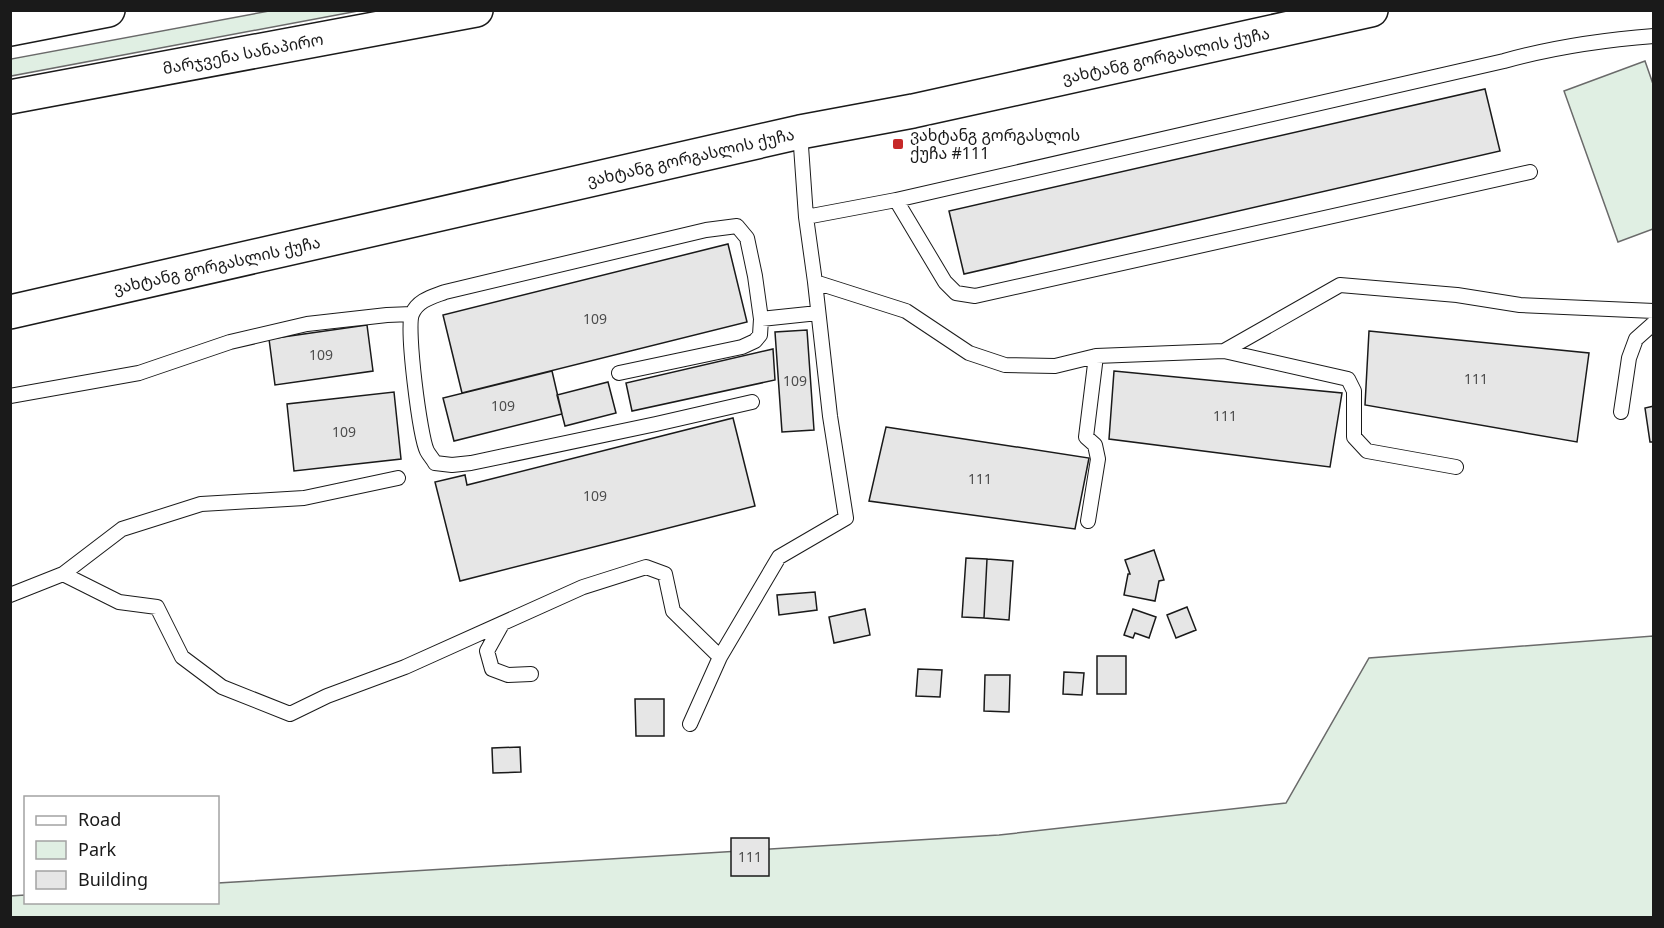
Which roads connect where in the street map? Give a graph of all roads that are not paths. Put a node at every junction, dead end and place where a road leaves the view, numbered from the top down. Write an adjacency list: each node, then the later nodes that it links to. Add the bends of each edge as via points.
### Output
1 (108, 10): 4 (main road)
2 (476, 10): 6 (main road, მარჯვენა სანაპირო)
3 (1371, 10): 7 (main road, ვახტანგ გორგასლის ქუჩა, via 913,111)
4 (10, 28)
5 (1653, 36): 9 (lane, via 1547,49)
6 (10, 97)
7 (800, 132): 10 (lane); 13 (main road, ვახტანგ გორგასლის ქუჩა)
8 (1530, 172): 9 (lane, via 975,296 956,293 945,282)
9 (896, 200): 10 (lane)
10 (806, 218): 11 (lane)
11 (815, 282): 14 (lane); 19 (lane, via 906,311 969,353 1005,365 1055,366)
12 (1653, 311): 18 (lane, via 1520,305 1340,285)
13 (10, 312)
14 (818, 313): 16 (lane); 30 (lane, via 846,518 779,557)
15 (412, 314): 16 (lane, via 422,300 445,292 737,226 747,238); 21 (lane, via 307,324 231,342 138,374); 22 (lane, via 410,336 417,402 426,450 435,463 471,463)
16 (761, 319): 20 (lane, via 760,335 742,347)
17 (1653, 323): 23 (lane, via 1636,339 1629,358)
18 (1224, 351): 19 (lane); 24 (lane, via 1348,379 1354,391 1354,437 1367,451)
19 (1096, 356): 26 (lane, via 1086,437 1095,444 1098,459)
20 (619, 373)
21 (10, 396)
22 (752, 402)
23 (1621, 412)
24 (1456, 467)
25 (398, 478): 27 (lane, via 304,498 201,504 122,529)
26 (1088, 521)
27 (63, 574): 28 (lane); 29 (lane, via 119,602 157,607 182,657 222,687 291,714)
28 (10, 595)
29 (502, 624): 30 (lane, via 582,587 646,567 664,574 673,611); 31 (lane, via 487,651 492,669 508,675)
30 (720, 657): 32 (lane)
31 (531, 674)
32 (690, 724)

